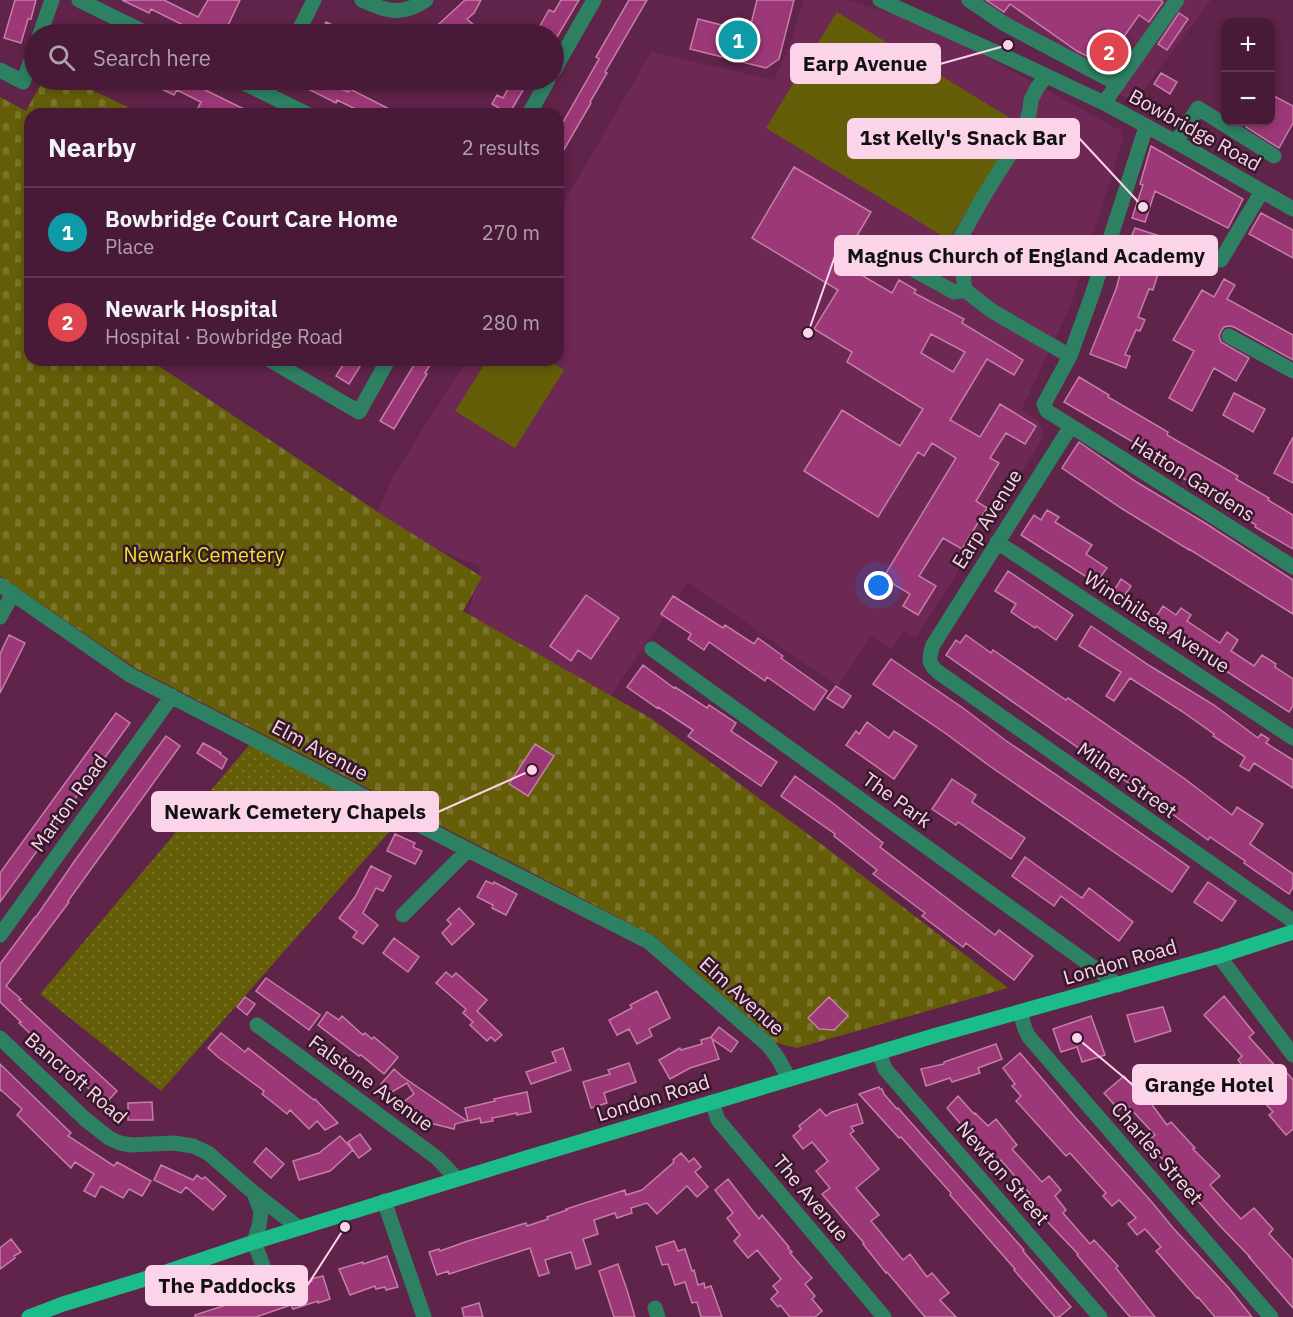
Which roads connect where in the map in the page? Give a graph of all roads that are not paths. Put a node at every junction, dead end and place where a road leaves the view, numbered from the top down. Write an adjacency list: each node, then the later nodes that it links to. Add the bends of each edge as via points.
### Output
1 (52, 0): 10 (street)
2 (79, 0): 11 (street)
3 (314, 0): 12 (street)
4 (362, 0): 5 (street, via 399,12)
5 (426, 0)
6 (594, 0): 13 (street)
7 (880, 0): 15 (street, Bowbridge Road)
8 (969, 0): 17 (street)
9 (1177, 0): 17 (street)
10 (44, 24)
11 (128, 24)
12 (302, 24)
13 (564, 52)
14 (0, 70): 16 (street)
15 (1046, 76): 22 (street, Bowbridge Road); 32 (street, via 1030,100 1025,130 957,244)
16 (24, 80)
17 (1118, 84): 22 (street)
18 (259, 90): 21 (street)
19 (269, 90): 21 (street)
20 (542, 90): 24 (street)
21 (267, 94): 23 (street)
22 (1104, 103): 25 (street, Bowbridge Road)
23 (295, 108)
24 (532, 108)
25 (1146, 127): 26 (street, Bowbridge Road); 34 (street)
26 (1176, 142): 27 (street, via 1198,108); 28 (street, Bowbridge Road)
27 (1274, 156)
28 (1262, 191): 29 (street, Bowbridge Road); 30 (street)
29 (1293, 209)
30 (1221, 260)
31 (879, 267): 32 (street, via 887,255 954,292)
32 (965, 290): 34 (street)
33 (1229, 336): 37 (street)
34 (1070, 356): 38 (street, via 1044,404 1047,411)
35 (280, 366): 36 (street, via 359,412)
36 (385, 366)
37 (1293, 371)
38 (1071, 426): 39 (street, Earp Avenue); 40 (street, Hatton Gardens)
39 (998, 542): 44 (street, Earp Avenue, via 933,645 930,666); 46 (street, Winchilsea Avenue)
40 (1293, 567)
41 (6, 589): 42 (street); 45 (street, Elm Avenue, via 130,675)
42 (0, 617)
43 (652, 649): 53 (street, The Park)
44 (938, 672): 49 (street, Milner Street)
45 (172, 696): 47 (street, Elm Avenue); 51 (street, Marton Road)
46 (1293, 738)
47 (468, 850): 48 (street); 59 (street, Elm Avenue, via 649,942 768,1045)
48 (403, 915)
49 (1293, 921)
50 (1293, 932): 52 (main road, London Road)
51 (0, 935)
52 (1219, 956): 53 (main road, London Road); 58 (street)
53 (1118, 985): 54 (main road, London Road)
54 (1020, 1012): 57 (main road, London Road); 71 (street, Charles Street, via 1029,1038)
55 (257, 1025): 61 (street, Falstone Avenue, via 437,1158)
56 (0, 1038): 62 (street, Bancroft Road, via 109,1138 131,1145 194,1146 208,1153)
57 (879, 1052): 59 (main road, London Road); 70 (street, Newton Street, via 885,1069)
58 (1293, 1055)
59 (789, 1079): 60 (main road, London Road)
60 (712, 1102): 61 (main road, London Road); 69 (street, The Avenue, via 718,1120)
61 (457, 1179): 63 (main road, London Road)
62 (254, 1193): 64 (street, Bancroft Road); 65 (street, via 261,1212)
63 (384, 1201): 64 (main road, London Road); 68 (street)
64 (299, 1227): 65 (main road, London Road)
65 (254, 1242): 66 (street); 67 (main road, London Road)
66 (267, 1276)
67 (29, 1317)
68 (424, 1317)
69 (884, 1317)
70 (1100, 1317)
71 (1271, 1317)

